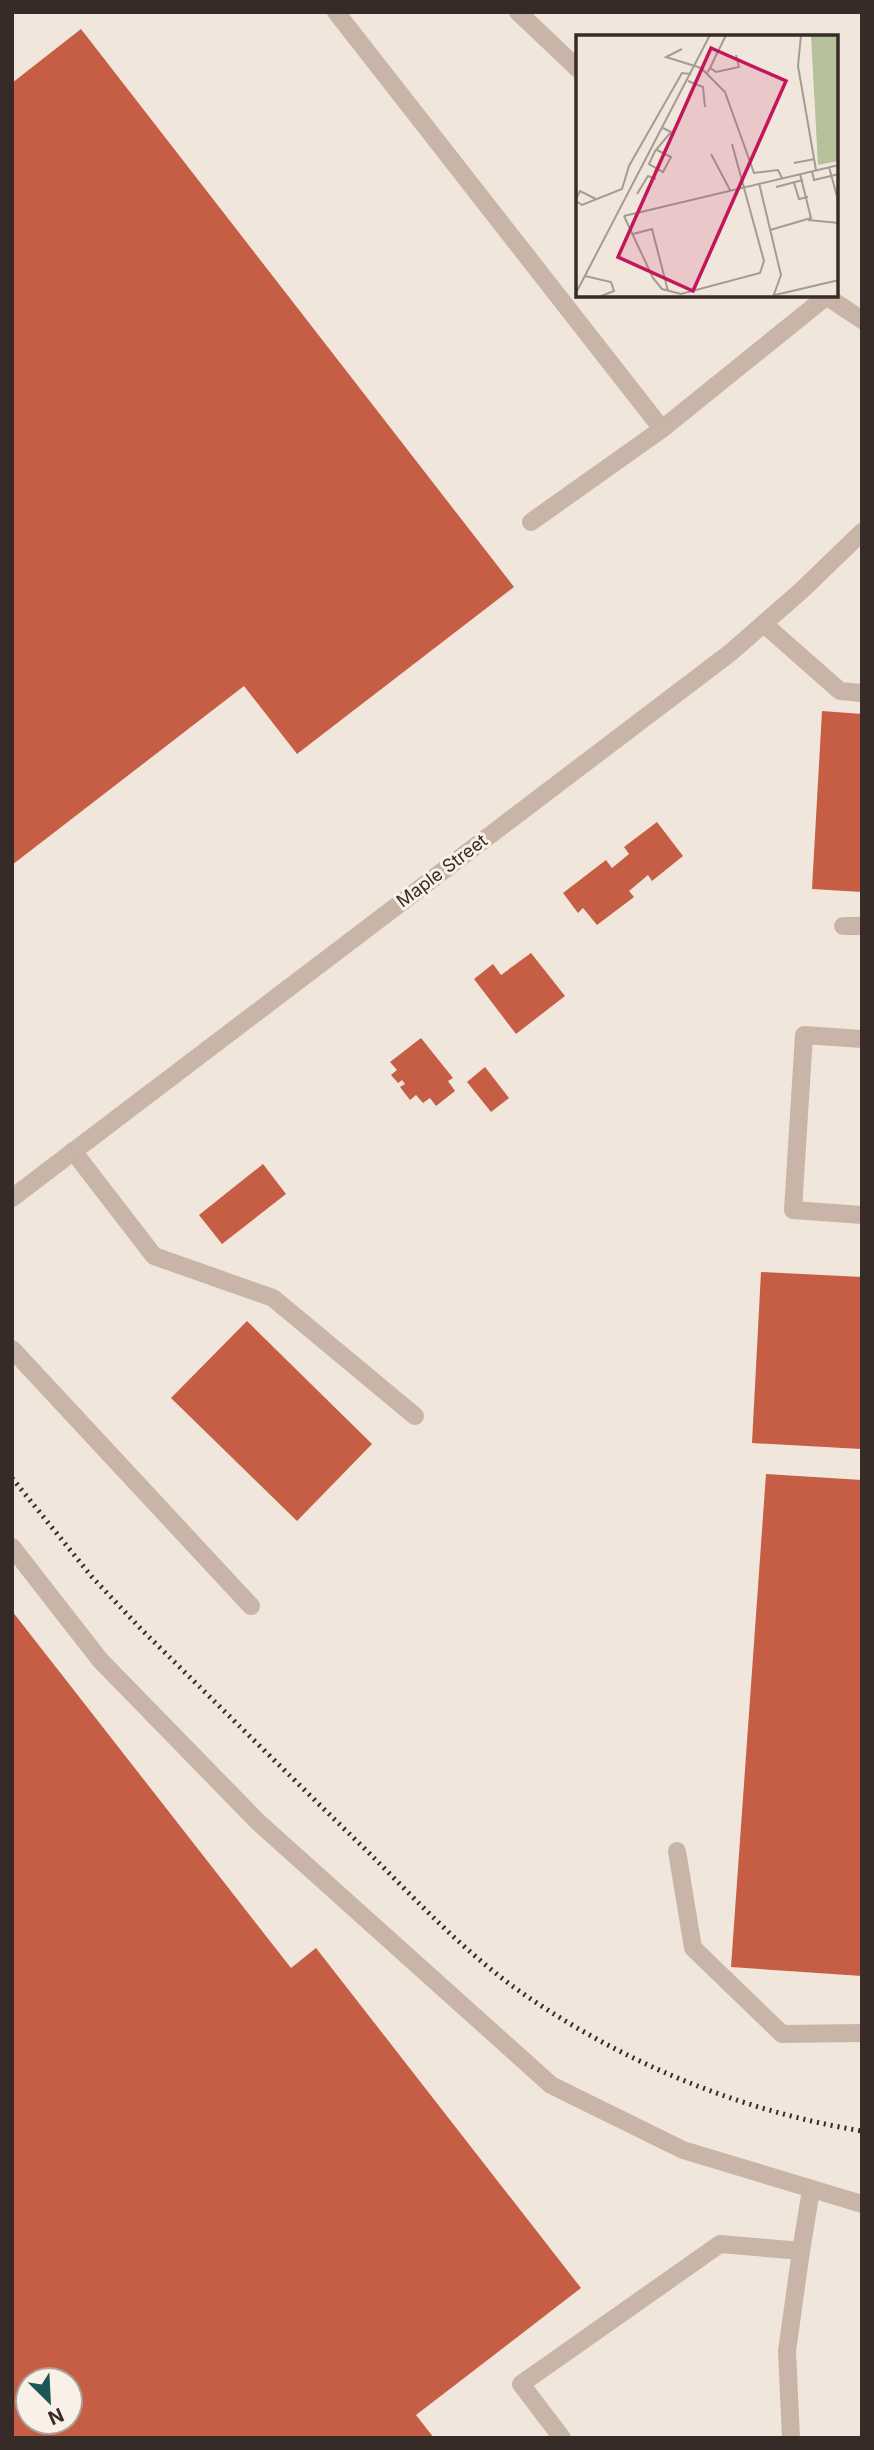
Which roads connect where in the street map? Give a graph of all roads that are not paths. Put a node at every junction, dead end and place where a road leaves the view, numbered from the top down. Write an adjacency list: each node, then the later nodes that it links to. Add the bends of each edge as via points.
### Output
1 (336, 12): 7 (street)
2 (518, 12): 3 (street)
3 (576, 67)
4 (824, 298): 7 (street)
5 (829, 298): 6 (street)
6 (862, 320)
7 (662, 429): 8 (street)
8 (531, 522)
9 (862, 532): 10 (street, Maple Street)
10 (765, 625): 11 (street, via 839,691); 15 (street, Maple Street)
11 (862, 693)
12 (843, 926): 13 (street)
13 (862, 926)
14 (862, 1039): 17 (street, via 804,1035 793,1210)
15 (73, 1151): 16 (street, Maple Street); 19 (street, via 154,1256 273,1298)
16 (12, 1198)
17 (862, 1215)
18 (12, 1349): 21 (street)
19 (415, 1416)
20 (12, 1547): 24 (street, via 100,1660 258,1822 551,2085 683,2150)
21 (251, 1606)
22 (677, 1851): 23 (street, via 693,1948 782,2034)
23 (862, 2032)
24 (811, 2190): 25 (street); 26 (street)
25 (862, 2204)
26 (801, 2251): 27 (street, via 720,2244 522,2384); 28 (street, via 787,2351)
27 (562, 2438)
28 (791, 2438)

